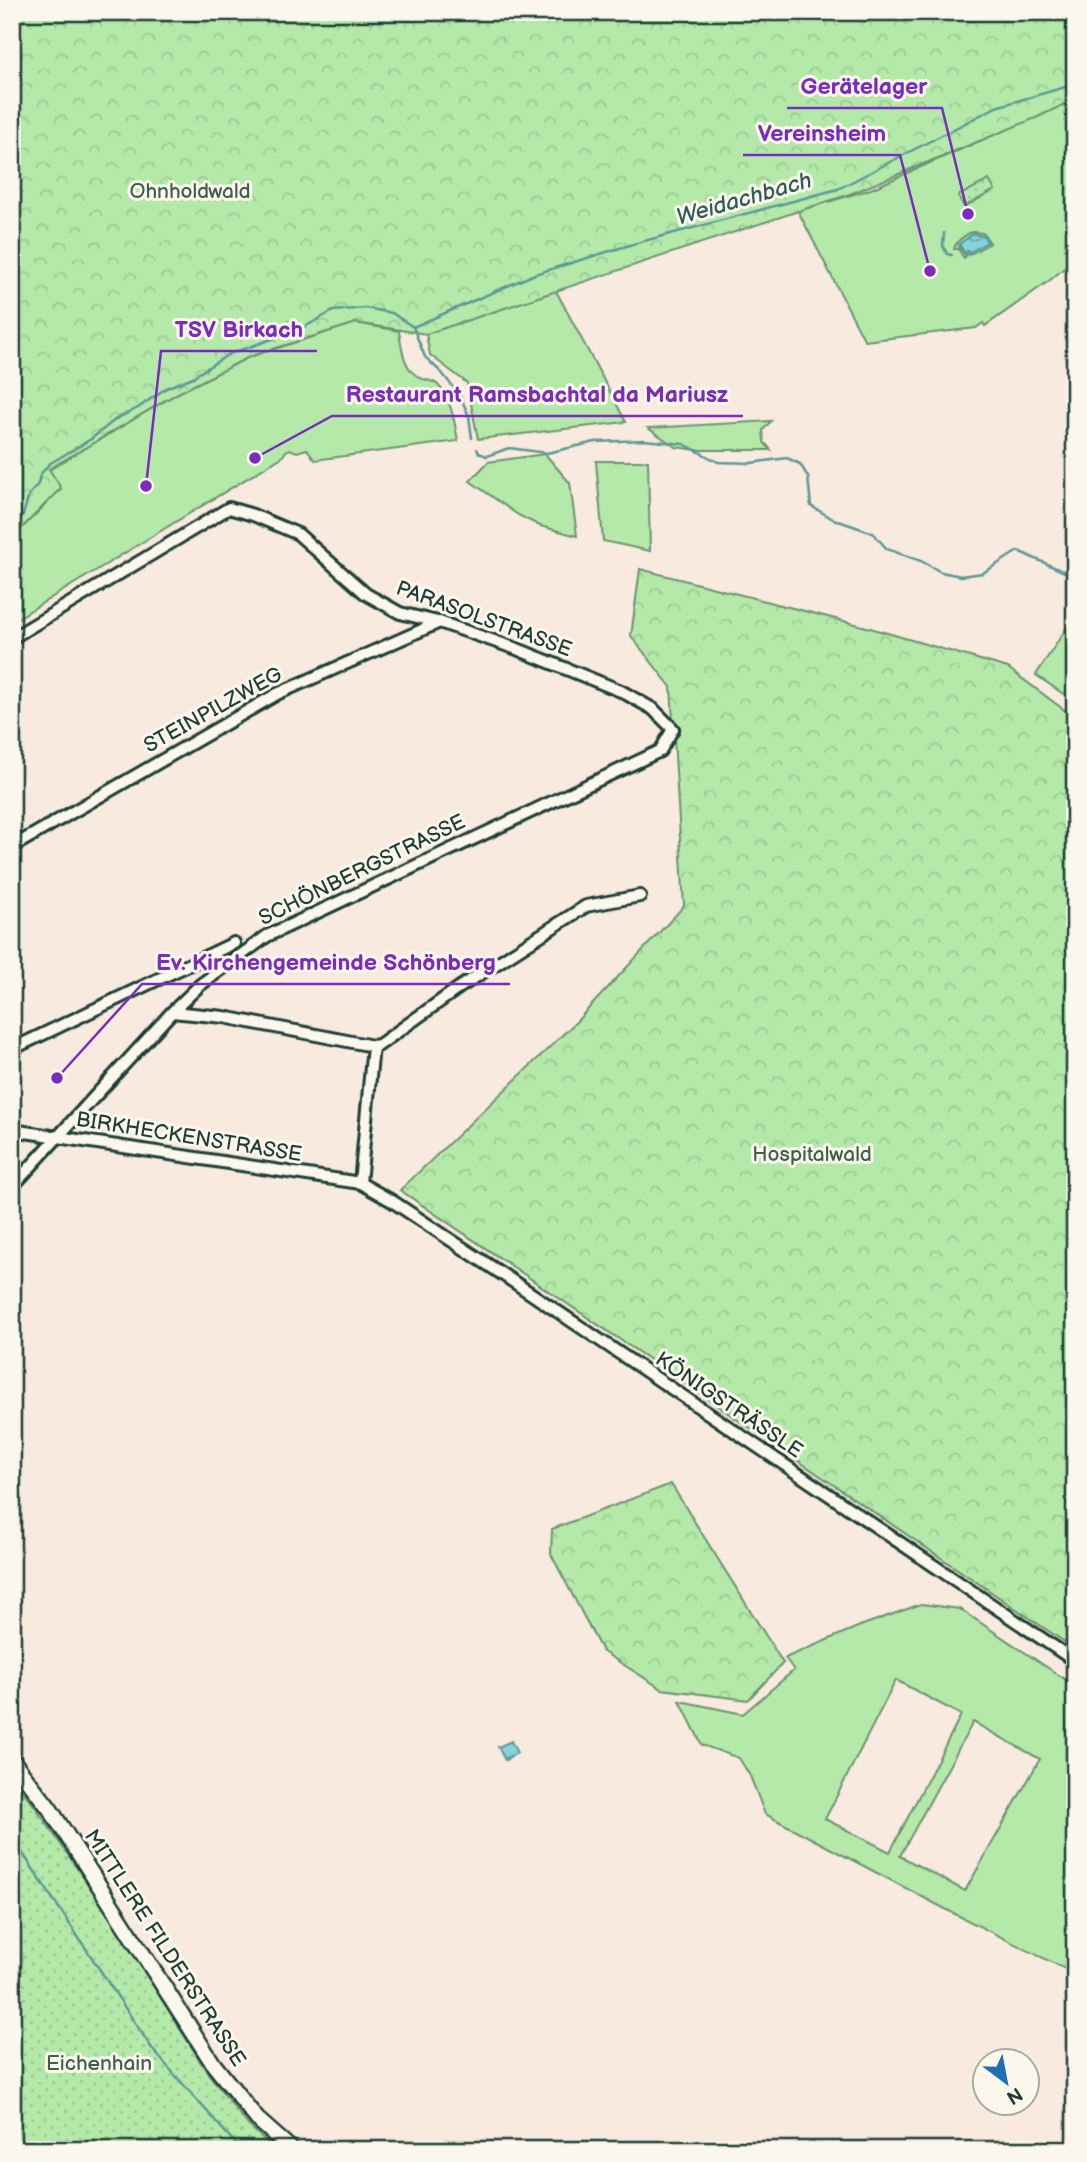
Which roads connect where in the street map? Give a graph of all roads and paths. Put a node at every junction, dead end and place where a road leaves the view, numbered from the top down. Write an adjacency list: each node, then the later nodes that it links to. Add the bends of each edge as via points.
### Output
1 (440, 622): 2 (street, PARASOLSTRASSE, via 400,612 366,594 298,534 229,508); 3 (street, PARASOLSTRASSE, via 621,691 653,709 673,729); 4 (street, STEINPILZWEG, via 277,694)
2 (12, 638)
3 (660, 751): 7 (street, SCHÖNBERGSTRASSE, via 267,936 200,985)
4 (12, 847)
5 (640, 895): 8 (street, via 586,906)
6 (234, 943): 9 (street)
7 (172, 1012): 8 (street, via 224,1017); 11 (street, SCHÖNBERGSTRASSE)
8 (373, 1046): 12 (street)
9 (12, 1049)
10 (12, 1130): 11 (street, BIRKHECKENSTRASSE)
11 (59, 1136): 12 (street, BIRKHECKENSTRASSE); 13 (street, SCHÖNBERGSTRASSE)
12 (360, 1183): 14 (street, KÖNIGSTRÄSSLE)
13 (12, 1187)
14 (1075, 1661)
15 (12, 1760): 16 (main road, MITTLERE FILDERSTRASSE, via 50,1808 214,2065 257,2119)
16 (292, 2150)

